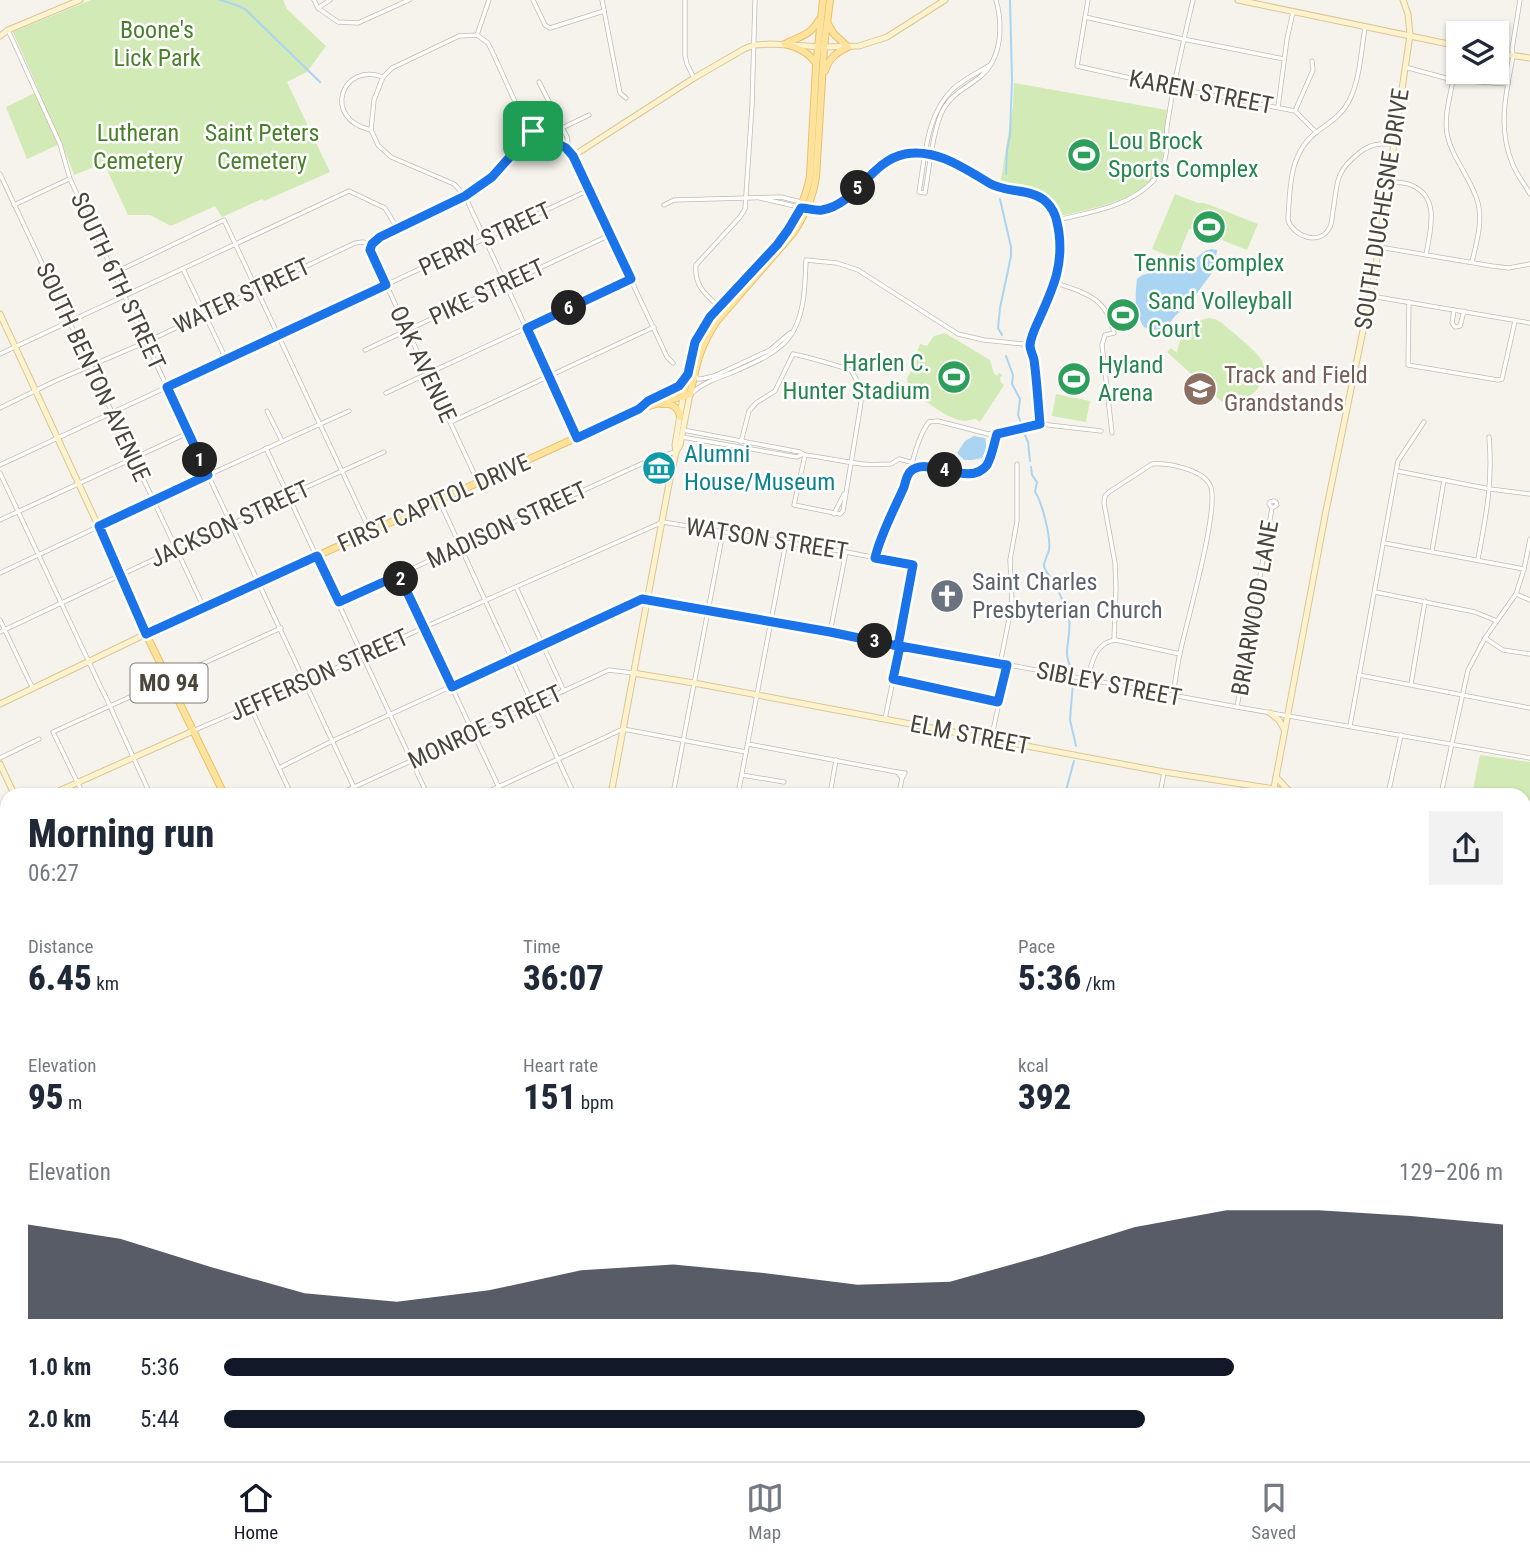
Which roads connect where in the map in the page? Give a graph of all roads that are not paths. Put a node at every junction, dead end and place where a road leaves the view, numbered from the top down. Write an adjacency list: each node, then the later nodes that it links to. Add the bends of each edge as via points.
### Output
1 (80, 0): 27 (main road)
2 (314, 0): 20 (street)
3 (330, 0): 20 (street)
4 (409, 0): 20 (street, via 359,23 338,22)
5 (489, 0): 28 (street)
6 (533, 0): 21 (street, via 550,28)
7 (602, 0): 21 (street)
8 (685, 0): 45 (street, via 685,56)
9 (755, 0): 34 (street)
10 (823, 0): 23 (main road)
11 (830, 0): 25 (main road)
12 (945, 0): 36 (main road, via 887,37)
13 (996, 0): 63 (street, via 998,49 990,65 944,99 933,118)
14 (1088, 0): 24 (street)
15 (1193, 0): 31 (street)
16 (1238, 0): 19 (main road)
17 (1403, 0): 30 (main road, SOUTH DUCHESNE DRIVE)
18 (1520, 0): 38 (street)
19 (1248, 1): 22 (main road)
20 (318, 8)
21 (604, 11): 53 (street, via 620,93)
22 (1293, 12): 26 (main road); 40 (street)
23 (821, 13): 32 (main road, via 810,32); 35 (main road)
24 (1085, 16): 31 (street); 52 (street, KAREN STREET, via 1077,66)
25 (827, 23): 35 (main road); 36 (main road)
26 (1365, 28): 30 (main road); 60 (street, via 1350,99)
27 (8, 30): 29 (main road); 66 (street, SOUTH 6TH STREET)
28 (477, 35): 44 (street, via 459,36 401,63); 59 (street, via 488,43)
29 (0, 36)
30 (1409, 36): 33 (main road); 43 (main road, SOUTH DUCHESNE DRIVE)
31 (1183, 39): 40 (street); 52 (street)
32 (785, 44): 34 (main road); 35 (main road); 42 (main road, via 801,49)
33 (1446, 44)
34 (754, 46): 45 (main road); 71 (street)
35 (821, 47): 36 (main road); 42 (main road); 51 (main road)
36 (848, 47): 51 (main road, via 832,57)
37 (1509, 55): 38 (main road)
38 (1513, 56): 39 (main road); 47 (street)
39 (1530, 58)
40 (1284, 59): 54 (street)
41 (1312, 61): 55 (street, via 1313,69)
42 (816, 65): 74 (main road)
43 (1405, 67): 46 (street); 61 (main road, SOUTH DUCHESNE DRIVE)
44 (383, 77): 58 (street, via 374,100); 58 (street, via 358,75 342,99 351,123)
45 (694, 78): 64 (main road)
46 (1446, 78)
47 (1509, 78)
48 (539, 82): 57 (street)
49 (1452, 84): 83 (street, via 1447,133 1479,212)
50 (1508, 84): 69 (street, via 1504,139 1514,169)
51 (822, 86): 74 (main road, via 816,177 813,194)
52 (1174, 88): 54 (street, KAREN STREET); 75 (street, via 1167,153 1151,183 1118,204)
53 (626, 98)
54 (1278, 107): 55 (street, KAREN STREET)
55 (1295, 111): 60 (street, KAREN STREET)
56 (589, 115): 57 (street)
57 (562, 128): 62 (street, via 568,140)
58 (371, 130): 70 (street, via 391,157 454,184)
59 (533, 131): 62 (street); 70 (street, via 492,177)
60 (1316, 132): 61 (street, via 1298,151 1290,193 1290,228 1304,237 1320,236 1330,228 1343,167 1368,146)
61 (1394, 144): 67 (main road, SOUTH DUCHESNE DRIVE)
62 (566, 148): 64 (street)
63 (929, 155): 63 (street, via 925,193 919,192); 74 (street, via 893,158 850,196 819,210); 75 (street, via 967,169 992,186 1042,198)
64 (573, 156): 68 (street)
65 (0, 174): 72 (street, SOUTH BENTON AVENUE)
66 (70, 179): 72 (street); 86 (street, SOUTH 6TH STREET)
67 (1389, 182): 81 (main road, SOUTH DUCHESNE DRIVE); 82 (street, via 1416,187 1428,200 1432,219)
68 (589, 190): 77 (street); 78 (street, PERRY STREET)
69 (1530, 194)
70 (465, 196): 76 (street); 78 (street)
71 (747, 198): 73 (street, via 674,200); 74 (street); 95 (street, via 740,217 696,265 698,284)
72 (14, 205): 100 (street, SOUTH BENTON AVENUE)
73 (664, 205)
74 (804, 206): 95 (main road, via 802,220 788,240)
75 (1058, 220): 88 (street, via 1061,250)
76 (397, 228): 79 (street, via 385,208 349,191); 80 (street)
77 (610, 235): 87 (street); 89 (street, PIKE STREET)
78 (485, 238): 89 (street); 90 (street, PERRY STREET)
79 (236, 244): 85 (street); 86 (street, via 224,220); 91 (street)
80 (371, 246): 90 (street, OAK AVENUE); 91 (street, WATER STREET, via 359,241)
81 (1379, 247): 82 (street); 93 (main road, SOUTH DUCHESNE DRIVE)
82 (1426, 255): 83 (street)
83 (1472, 262): 84 (street, via 1509,268)
84 (1530, 264)
85 (183, 269): 92 (street); 98 (street)
86 (113, 272): 92 (street, SOUTH 6TH STREET)
87 (631, 279): 103 (street); 104 (street)
88 (1056, 283): 110 (street); 137 (street, via 1094,298 1112,322 1114,333 1105,335 1102,345)
89 (506, 284): 104 (street); 105 (street, PIKE STREET)
90 (386, 285): 105 (street, OAK AVENUE); 107 (street, PERRY STREET)
91 (256, 289): 98 (street, WATER STREET); 107 (street)
92 (125, 296): 100 (street); 108 (street, SOUTH 6TH STREET)
93 (1371, 296): 94 (street); 247 (main road, SOUTH DUCHESNE DRIVE)
94 (1409, 302): 96 (street); 101 (street, via 1408,365 1503,379)
95 (722, 310): 117 (main road)
96 (1454, 310): 97 (street); 97 (street, via 1455,327 1460,326)
97 (1464, 311): 101 (street)
98 (205, 313): 108 (street, WATER STREET); 113 (street)
99 (0, 314): 109 (main road)
100 (70, 321): 109 (street); 115 (street, SOUTH BENTON AVENUE)
101 (1516, 321): 102 (street)
102 (1530, 323)
103 (654, 327): 114 (street); 118 (street)
104 (527, 328): 116 (street); 118 (street)
105 (407, 331): 111 (street, PIKE STREET); 116 (street, OAK AVENUE)
106 (792, 331): 110 (street, via 800,317 806,260 858,270 958,334); 117 (street, via 770,350 723,372 701,379); 122 (street, via 776,350)
107 (278, 335): 113 (street, PERRY STREET); 131 (street)
108 (146, 342): 115 (street, WATER STREET); 119 (street, SOUTH 6TH STREET)
109 (15, 347): 112 (street); 120 (main road)
110 (1030, 347): 132 (street)
111 (365, 350)
112 (0, 354)
113 (226, 359): 119 (street, PERRY STREET)
114 (673, 363)
115 (91, 366): 120 (street, WATER STREET); 127 (street, SOUTH BENTON AVENUE)
116 (428, 374): 121 (street); 129 (street, OAK AVENUE)
117 (691, 374): 122 (main road); 123 (main road)
118 (549, 375): 129 (street); 140 (street)
119 (167, 387): 127 (street, PERRY STREET); 135 (street, SOUTH 6TH STREET)
120 (35, 391): 124 (street, WATER STREET); 141 (main road)
121 (386, 393)
122 (686, 394): 123 (main road, FIRST CAPITOL DRIVE); 128 (main road); 133 (main road)
123 (644, 407): 128 (main road, via 668,403 676,407); 140 (main road, FIRST CAPITOL DRIVE)
124 (0, 408)
125 (267, 411): 142 (street)
126 (349, 411): 131 (street)
127 (113, 413): 141 (street, PERRY STREET); 148 (street, SOUTH BENTON AVENUE)
128 (680, 418): 146 (main road)
129 (451, 422): 160 (street, OAK AVENUE)
130 (1423, 422): 154 (street)
131 (320, 424): 142 (street); 155 (street)
132 (1040, 424): 134 (street); 136 (street)
133 (683, 430): 138 (main road); 143 (street)
134 (1101, 431)
135 (188, 433): 148 (street); 158 (street, SOUTH 6TH STREET)
136 (1000, 433): 150 (street, via 929,422); 153 (street, via 986,466 979,471 964,474)
137 (1112, 433)
138 (682, 437): 146 (main road); 147 (street, via 797,457)
139 (1489, 437): 162 (street)
140 (577, 438): 160 (main road, FIRST CAPITOL DRIVE)
141 (57, 439): 152 (street, PERRY STREET); 161 (main road)
142 (282, 441): 144 (street)
143 (741, 442): 147 (street); 149 (street, via 749,411 775,391 793,354 848,369 860,385)
144 (266, 448): 158 (street); 164 (street)
145 (384, 452): 155 (street, JACKSON STREET)
146 (676, 452): 170 (main road); 178 (street, MADISON STREET)
147 (804, 454): 149 (street); 149 (street, via 794,505 834,514 842,512)
148 (134, 458): 161 (street); 165 (street, SOUTH BENTON AVENUE)
149 (851, 462): 150 (street, via 891,464 899,459)
150 (912, 463): 153 (street); 156 (street)
151 (1017, 464): 221 (street, via 1019,500 1010,560 1012,604)
152 (0, 465)
153 (921, 466): 156 (street)
154 (1396, 471): 159 (street); 177 (street)
155 (343, 472): 164 (street, JACKSON STREET); 173 (street)
156 (909, 472): 185 (street)
157 (0, 473): 168 (street)
158 (208, 475): 165 (street); 171 (street, SOUTH 6TH STREET)
159 (1444, 480): 162 (street); 181 (street)
160 (479, 482): 166 (main road, FIRST CAPITOL DRIVE)
161 (79, 484): 168 (street); 172 (main road)
162 (1490, 489): 163 (street); 186 (street)
163 (1530, 494)
164 (289, 495): 171 (street, JACKSON STREET); 184 (street)
165 (154, 500): 172 (street); 179 (street, SOUTH BENTON AVENUE)
166 (439, 500): 173 (main road, FIRST CAPITOL DRIVE); 178 (street)
167 (1272, 508): 243 (street, BRIARWOOD LANE)
168 (18, 512): 169 (street); 183 (street)
169 (0, 520)
170 (663, 522): 174 (street, WATSON STREET); 192 (street, JEFFERSON STREET); 195 (main road)
171 (231, 525): 179 (street, JACKSON STREET); 191 (street, SOUTH 6TH STREET)
172 (99, 526): 183 (street); 189 (main road)
173 (370, 531): 184 (main road, FIRST CAPITOL DRIVE)
174 (723, 532): 176 (street, WATSON STREET); 202 (street)
175 (1530, 539): 180 (street)
176 (786, 542): 182 (street, WATSON STREET); 205 (street)
177 (1384, 543): 181 (street); 193 (street)
178 (459, 547): 190 (street, MADISON STREET); 197 (street)
179 (176, 548): 189 (street, JACKSON STREET); 201 (street, SOUTH BENTON AVENUE)
180 (1529, 548): 187 (street)
181 (1432, 551): 186 (street)
182 (846, 552): 185 (street, WATSON STREET); 209 (street)
183 (39, 555): 188 (street); 199 (street)
184 (317, 556): 191 (main road, FIRST CAPITOL DRIVE); 200 (street)
185 (875, 558): 214 (street, WATSON STREET, via 913,565)
186 (1478, 559): 187 (street)
187 (1524, 569): 194 (street)
188 (0, 573)
189 (121, 575): 199 (street, JACKSON STREET); 210 (main road)
190 (399, 575): 200 (street, MADISON STREET); 206 (street)
191 (258, 583): 201 (main road, FIRST CAPITOL DRIVE); 207 (street, SOUTH 6TH STREET)
192 (516, 587): 197 (street, JEFFERSON STREET); 213 (street)
193 (1375, 592): 198 (street); 224 (street)
194 (1516, 594): 196 (street); 204 (street)
195 (647, 600): 202 (street, SIBLEY STREET); 213 (street); 219 (main road)
196 (1530, 600)
197 (484, 601): 206 (street, JEFFERSON STREET); 218 (street)
198 (1425, 601): 204 (street); 231 (street)
199 (62, 602): 208 (street, JACKSON STREET); 220 (street)
200 (339, 602): 217 (street)
201 (204, 608): 210 (main road, FIRST CAPITOL DRIVE)
202 (709, 611): 205 (street, SIBLEY STREET); 230 (street)
203 (0, 620): 208 (street)
204 (1497, 621): 211 (street)
205 (770, 622): 209 (street, SIBLEY STREET); 236 (street)
206 (425, 627): 217 (street, JEFFERSON STREET); 232 (street)
207 (281, 628): 228 (street); 229 (street, SOUTH 6TH STREET)
208 (2, 631): 233 (street)
209 (830, 632): 214 (street, SIBLEY STREET)
210 (146, 634): 220 (main road, FIRST CAPITOL DRIVE); 228 (main road, MO 94)
211 (1485, 638): 216 (street, via 1503,650); 235 (street, via 1468,670)
212 (1114, 640): 215 (street); 215 (street, via 1115,564 1105,496 1152,464 1160,464 1197,472 1211,487 1213,502); 227 (street, via 1097,651)
213 (543, 645): 218 (street); 234 (street)
214 (899, 646): 221 (street, SIBLEY STREET); 226 (street)
215 (1180, 654): 237 (street)
216 (1530, 654)
217 (363, 656): 229 (street, JEFFERSON STREET); 246 (street)
218 (512, 659): 232 (street); 240 (street)
219 (635, 660): 223 (main road); 225 (main road)
220 (89, 662): 233 (main road, FIRST CAPITOL DRIVE); 242 (street)
221 (1000, 664): 222 (street, SIBLEY STREET)
222 (1007, 665): 227 (street, SIBLEY STREET); 238 (street)
223 (633, 673): 225 (main road, ELM STREET); 234 (street, MONROE STREET, via 609,670); 250 (main road)
224 (1359, 675): 231 (street); 249 (street)
225 (649, 676): 230 (main road, ELM STREET)
226 (893, 679): 238 (street); 248 (street)
227 (1087, 680): 237 (street, SIBLEY STREET)
228 (168, 681): 242 (street); 252 (main road, MO 94)
229 (306, 682): 241 (street, JEFFERSON STREET); 258 (street, SOUTH 6TH STREET)
230 (694, 683): 236 (main road, ELM STREET); 256 (street)
231 (1411, 684): 235 (street)
232 (452, 687): 246 (street); 253 (street)
233 (33, 689): 239 (main road, FIRST CAPITOL DRIVE)
234 (564, 691): 240 (street, MONROE STREET)
235 (1462, 694): 244 (street); 260 (street)
236 (756, 695): 248 (main road, ELM STREET); 259 (street)
237 (1173, 696): 243 (street, SIBLEY STREET)
238 (998, 702): 257 (street)
239 (0, 704)
240 (532, 705): 253 (street, MONROE STREET); 264 (street)
241 (250, 706): 252 (street, JEFFERSON STREET); 268 (street)
242 (110, 707): 262 (street); 273 (street, via 53,732)
243 (1237, 707): 245 (street, SIBLEY STREET)
244 (1530, 708)
245 (1270, 713): 247 (street, SIBLEY STREET); 251 (main road)
246 (390, 714): 258 (street); 267 (street)
247 (1287, 716): 249 (street, SIBLEY STREET); 251 (main road, SOUTH DUCHESNE DRIVE)
248 (885, 719): 257 (main road, ELM STREET)
249 (1350, 726): 254 (street, SIBLEY STREET)
250 (623, 729): 256 (street); 264 (street); 285 (main road)
251 (1284, 729): 271 (main road, SOUTH DUCHESNE DRIVE)
252 (193, 731): 262 (main road, JEFFERSON STREET); 280 (main road, MO 94)
253 (474, 733): 267 (street, MONROE STREET); 275 (street)
254 (1401, 735): 260 (street, SIBLEY STREET); 295 (street)
255 (39, 739): 266 (street)
256 (682, 740): 261 (street); 286 (street)
257 (990, 740): 269 (main road, ELM STREET)
258 (332, 741): 268 (street); 282 (street, SOUTH 6TH STREET)
259 (748, 744): 261 (street); 265 (street)
260 (1451, 744): 263 (street, SIBLEY STREET); 296 (street)
261 (746, 752): 270 (street)
262 (133, 757): 273 (main road, JEFFERSON STREET); 279 (street)
263 (1530, 758)
264 (558, 760): 275 (street); 284 (street)
265 (836, 760): 288 (street); 289 (street, via 897,772 902,778)
266 (0, 761): 276 (main road)
267 (412, 761): 282 (street, MONROE STREET); 283 (street)
268 (279, 768): 281 (street)
269 (1164, 772): 274 (main road, ELM STREET); 290 (street)
270 (742, 775): 272 (street); 287 (street)
271 (1276, 777): 274 (main road); 293 (main road, SOUTH DUCHESNE DRIVE); 294 (main road)
272 (784, 782)
273 (77, 783): 277 (main road, JEFFERSON STREET); 278 (street)
274 (1257, 786): 291 (main road); 292 (main road, ELM STREET)
275 (499, 787)
276 (11, 788)
277 (66, 788)
278 (80, 788)
279 (147, 788)
280 (221, 788)
281 (288, 788)
282 (354, 788)
283 (424, 788)
284 (571, 788)
285 (612, 788)
286 (674, 788)
287 (739, 788)
288 (831, 788)
289 (900, 788)
290 (1161, 788)
291 (1259, 788)
292 (1264, 788)
293 (1274, 788)
294 (1284, 788)
295 (1389, 788)
296 (1442, 788)

